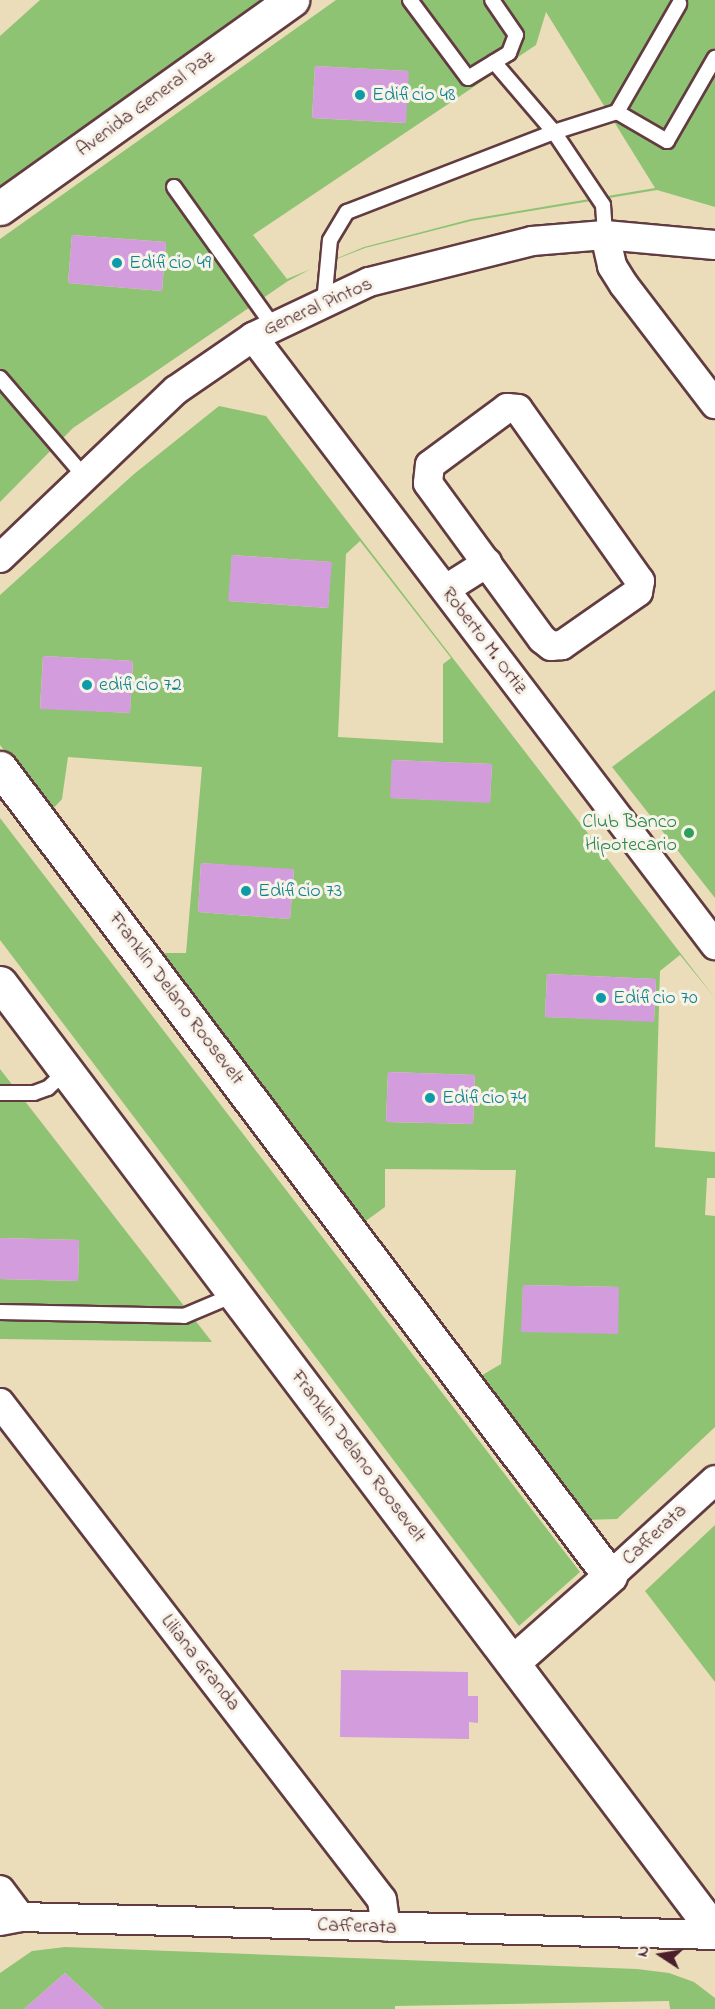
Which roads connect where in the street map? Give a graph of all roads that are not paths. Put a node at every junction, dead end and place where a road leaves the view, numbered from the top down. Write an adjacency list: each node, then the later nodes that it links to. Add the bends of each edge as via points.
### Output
1 (292, 0): 10 (street, Avenida General Paz)
2 (411, 0): 6 (lane, via 468,78)
3 (492, 0): 6 (lane, via 516,35 509,53)
4 (679, 4): 7 (lane)
5 (715, 58): 7 (lane, via 667,141)
6 (494, 62): 8 (lane)
7 (617, 112): 8 (lane)
8 (554, 132): 11 (lane, via 603,205); 13 (lane, via 347,212 330,240)
9 (174, 187): 14 (lane)
10 (0, 208)
11 (605, 235): 12 (street, General Pintos); 13 (street, General Pintos, via 532,241 461,256 369,282); 16 (street, via 612,266 624,285)
12 (715, 245)
13 (324, 303): 14 (street, General Pintos)
14 (263, 332): 17 (street, General Pintos, via 176,390); 20 (street, Roberto M. Ortiz)
15 (0, 378): 17 (lane)
16 (715, 404)
17 (83, 475): 18 (street, General Pintos)
18 (0, 558)
19 (487, 563): 19 (street, via 426,475 430,465 507,408 518,409 640,581 638,592 562,645 551,646); 20 (street)
20 (446, 589): 22 (street, Roberto M. Ortiz)
21 (0, 768): 30 (street, Franklin Delano Roosevelt)
22 (715, 945)
23 (0, 983): 24 (street, Franklin Delano Roosevelt)
24 (66, 1071): 25 (lane, via 48,1088 34,1093); 26 (street, Franklin Delano Roosevelt)
25 (0, 1094)
26 (234, 1294): 27 (lane, via 184,1316); 31 (street, Franklin Delano Roosevelt)
27 (0, 1312)
28 (0, 1403): 34 (street, Liliana Granda, via 382,1900)
29 (715, 1480): 30 (street, Cafferata)
30 (610, 1576): 31 (street, Cafferata)
31 (514, 1661): 35 (street, Franklin Delano Roosevelt)
32 (0, 1890): 33 (street)
33 (10, 1919): 34 (street, Cafferata)
34 (386, 1927): 35 (street, Cafferata)
35 (715, 1934)

